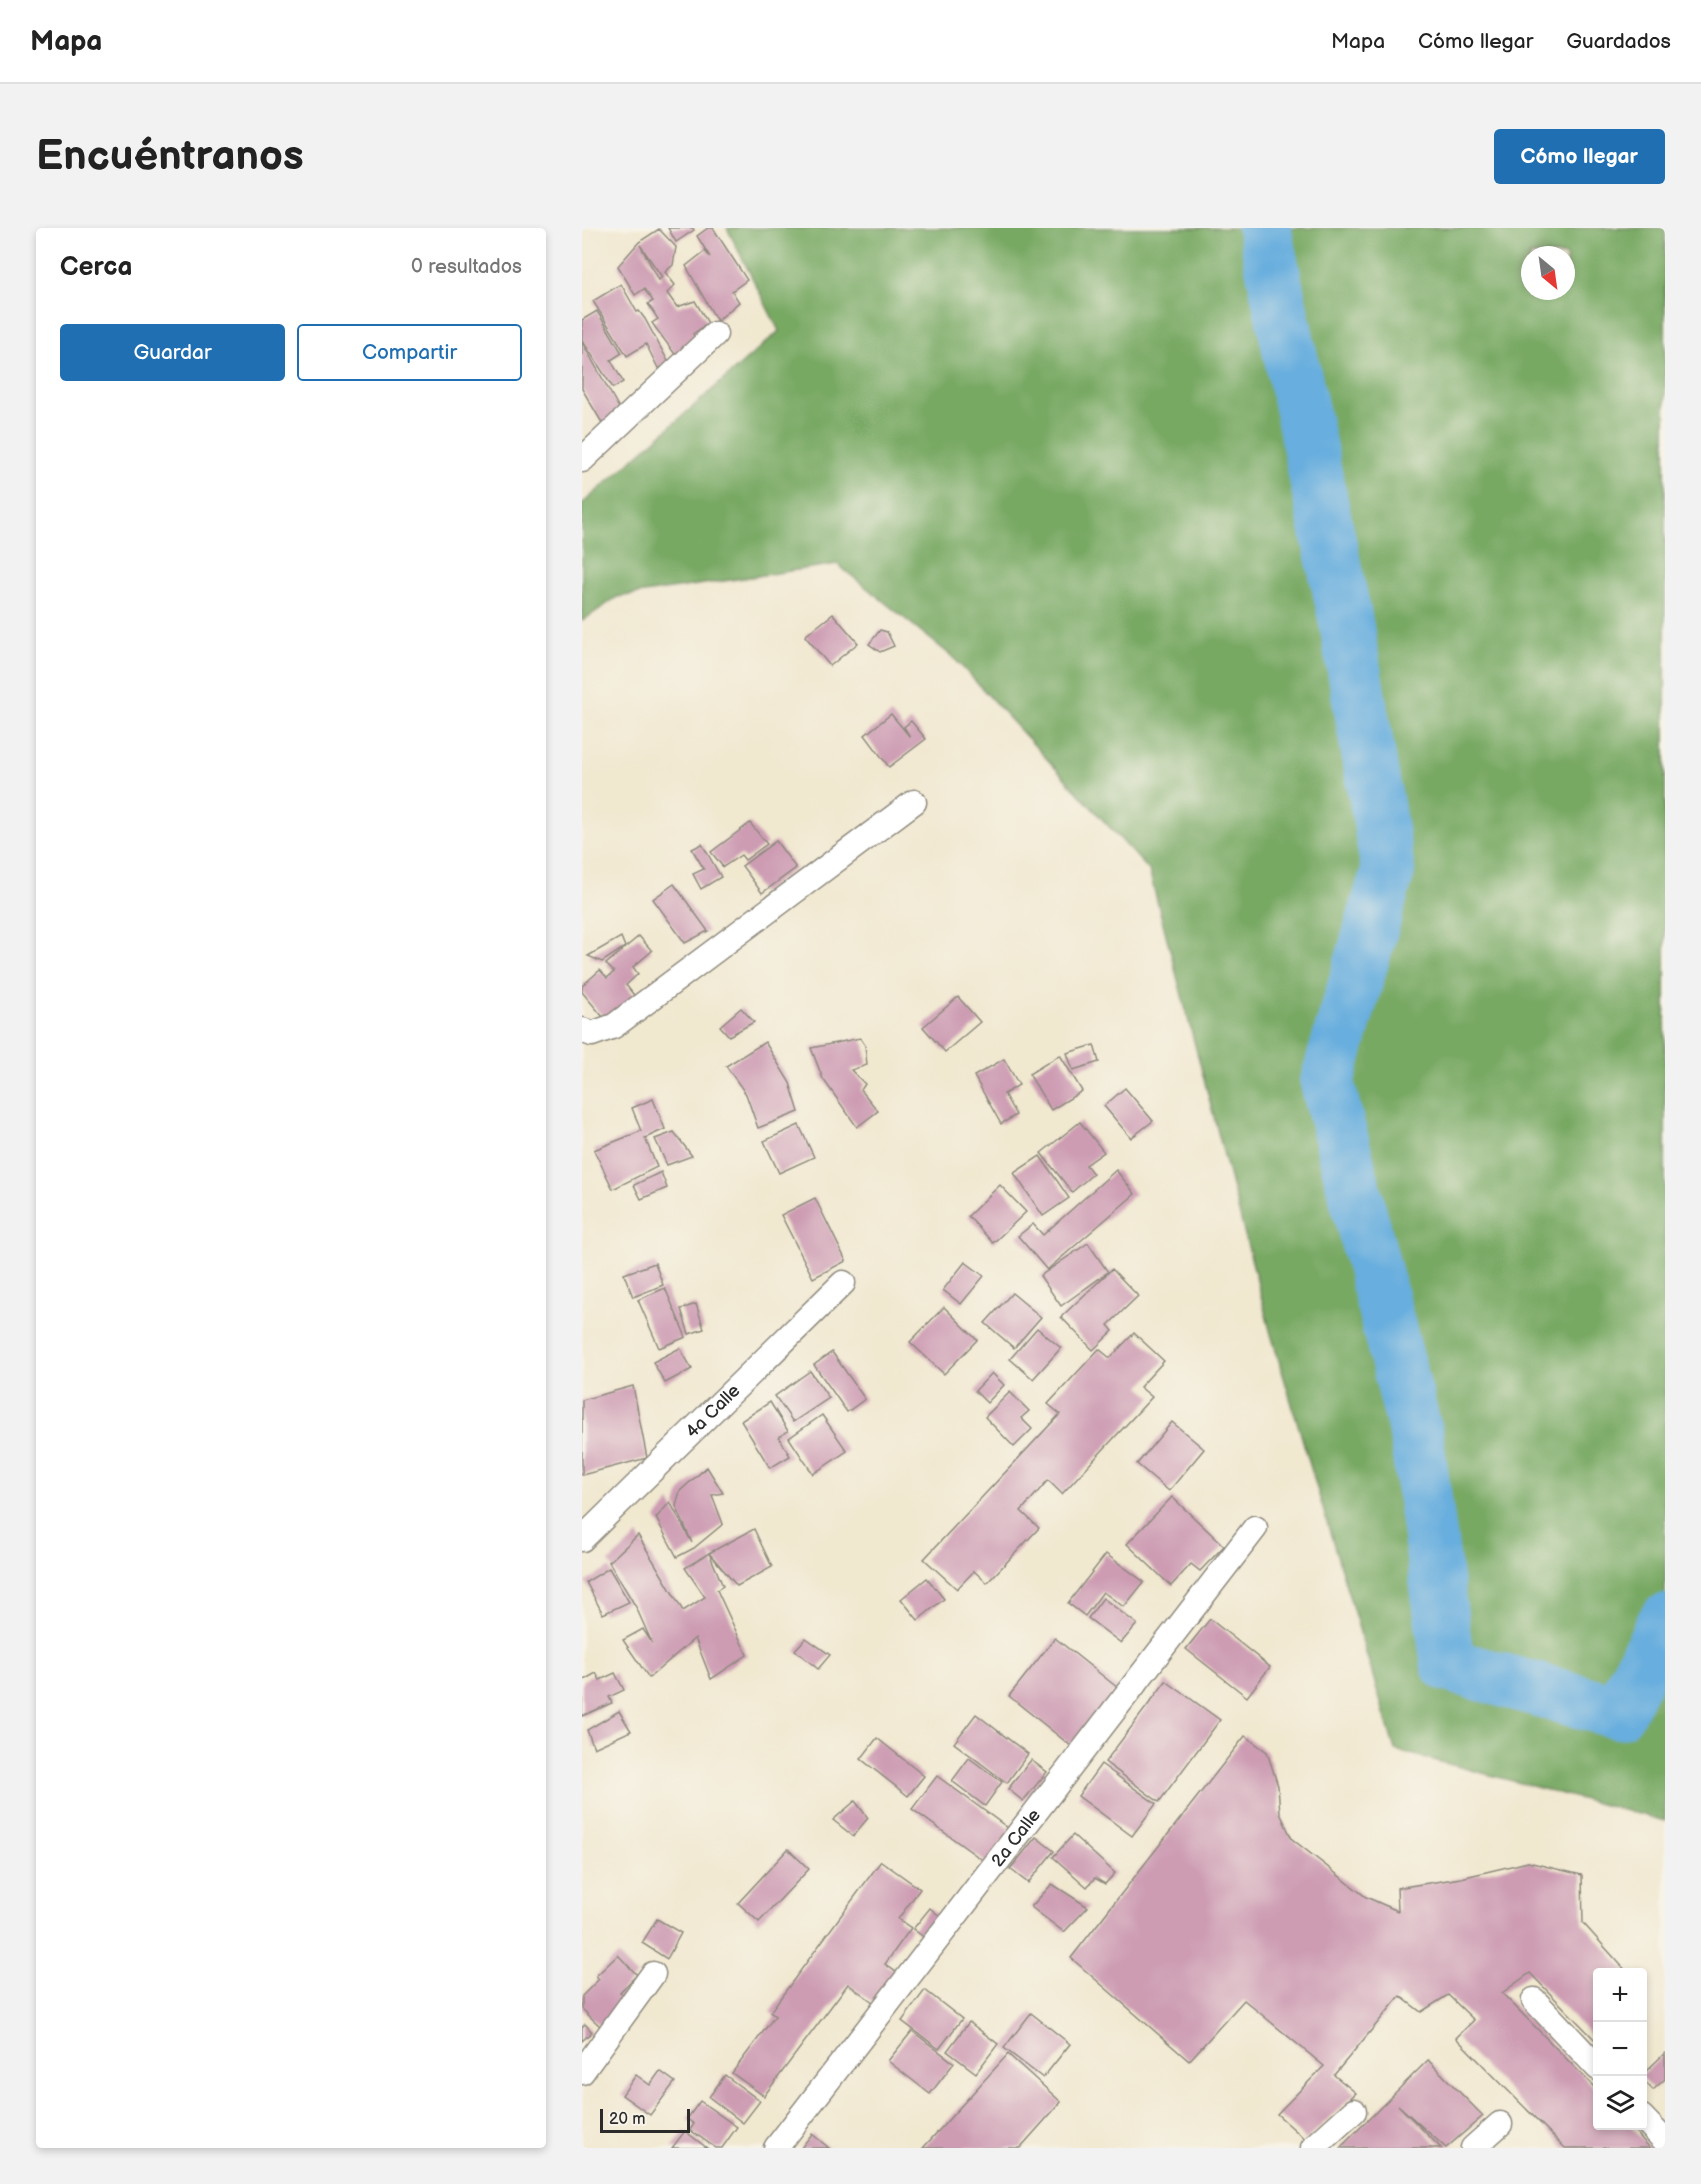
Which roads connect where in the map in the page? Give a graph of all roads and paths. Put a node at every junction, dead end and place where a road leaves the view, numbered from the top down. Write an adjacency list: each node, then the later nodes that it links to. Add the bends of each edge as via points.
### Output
1 (715, 334): 2 (street)
2 (582, 460)
3 (914, 802): 4 (street, via 614,1026 592,1034)
4 (582, 1030)
5 (843, 1283): 7 (street, 4a Calle)
6 (1255, 1528): 16 (street, 2a Calle)
7 (582, 1539)
8 (653, 1974): 11 (street)
9 (1534, 2000): 10 (street)
10 (1593, 2063)
11 (582, 2072)
12 (1354, 2111): 17 (street)
13 (1647, 2122): 15 (street)
14 (1500, 2124): 18 (street)
15 (1665, 2141)
16 (776, 2148)
17 (1313, 2148)
18 (1473, 2148)

